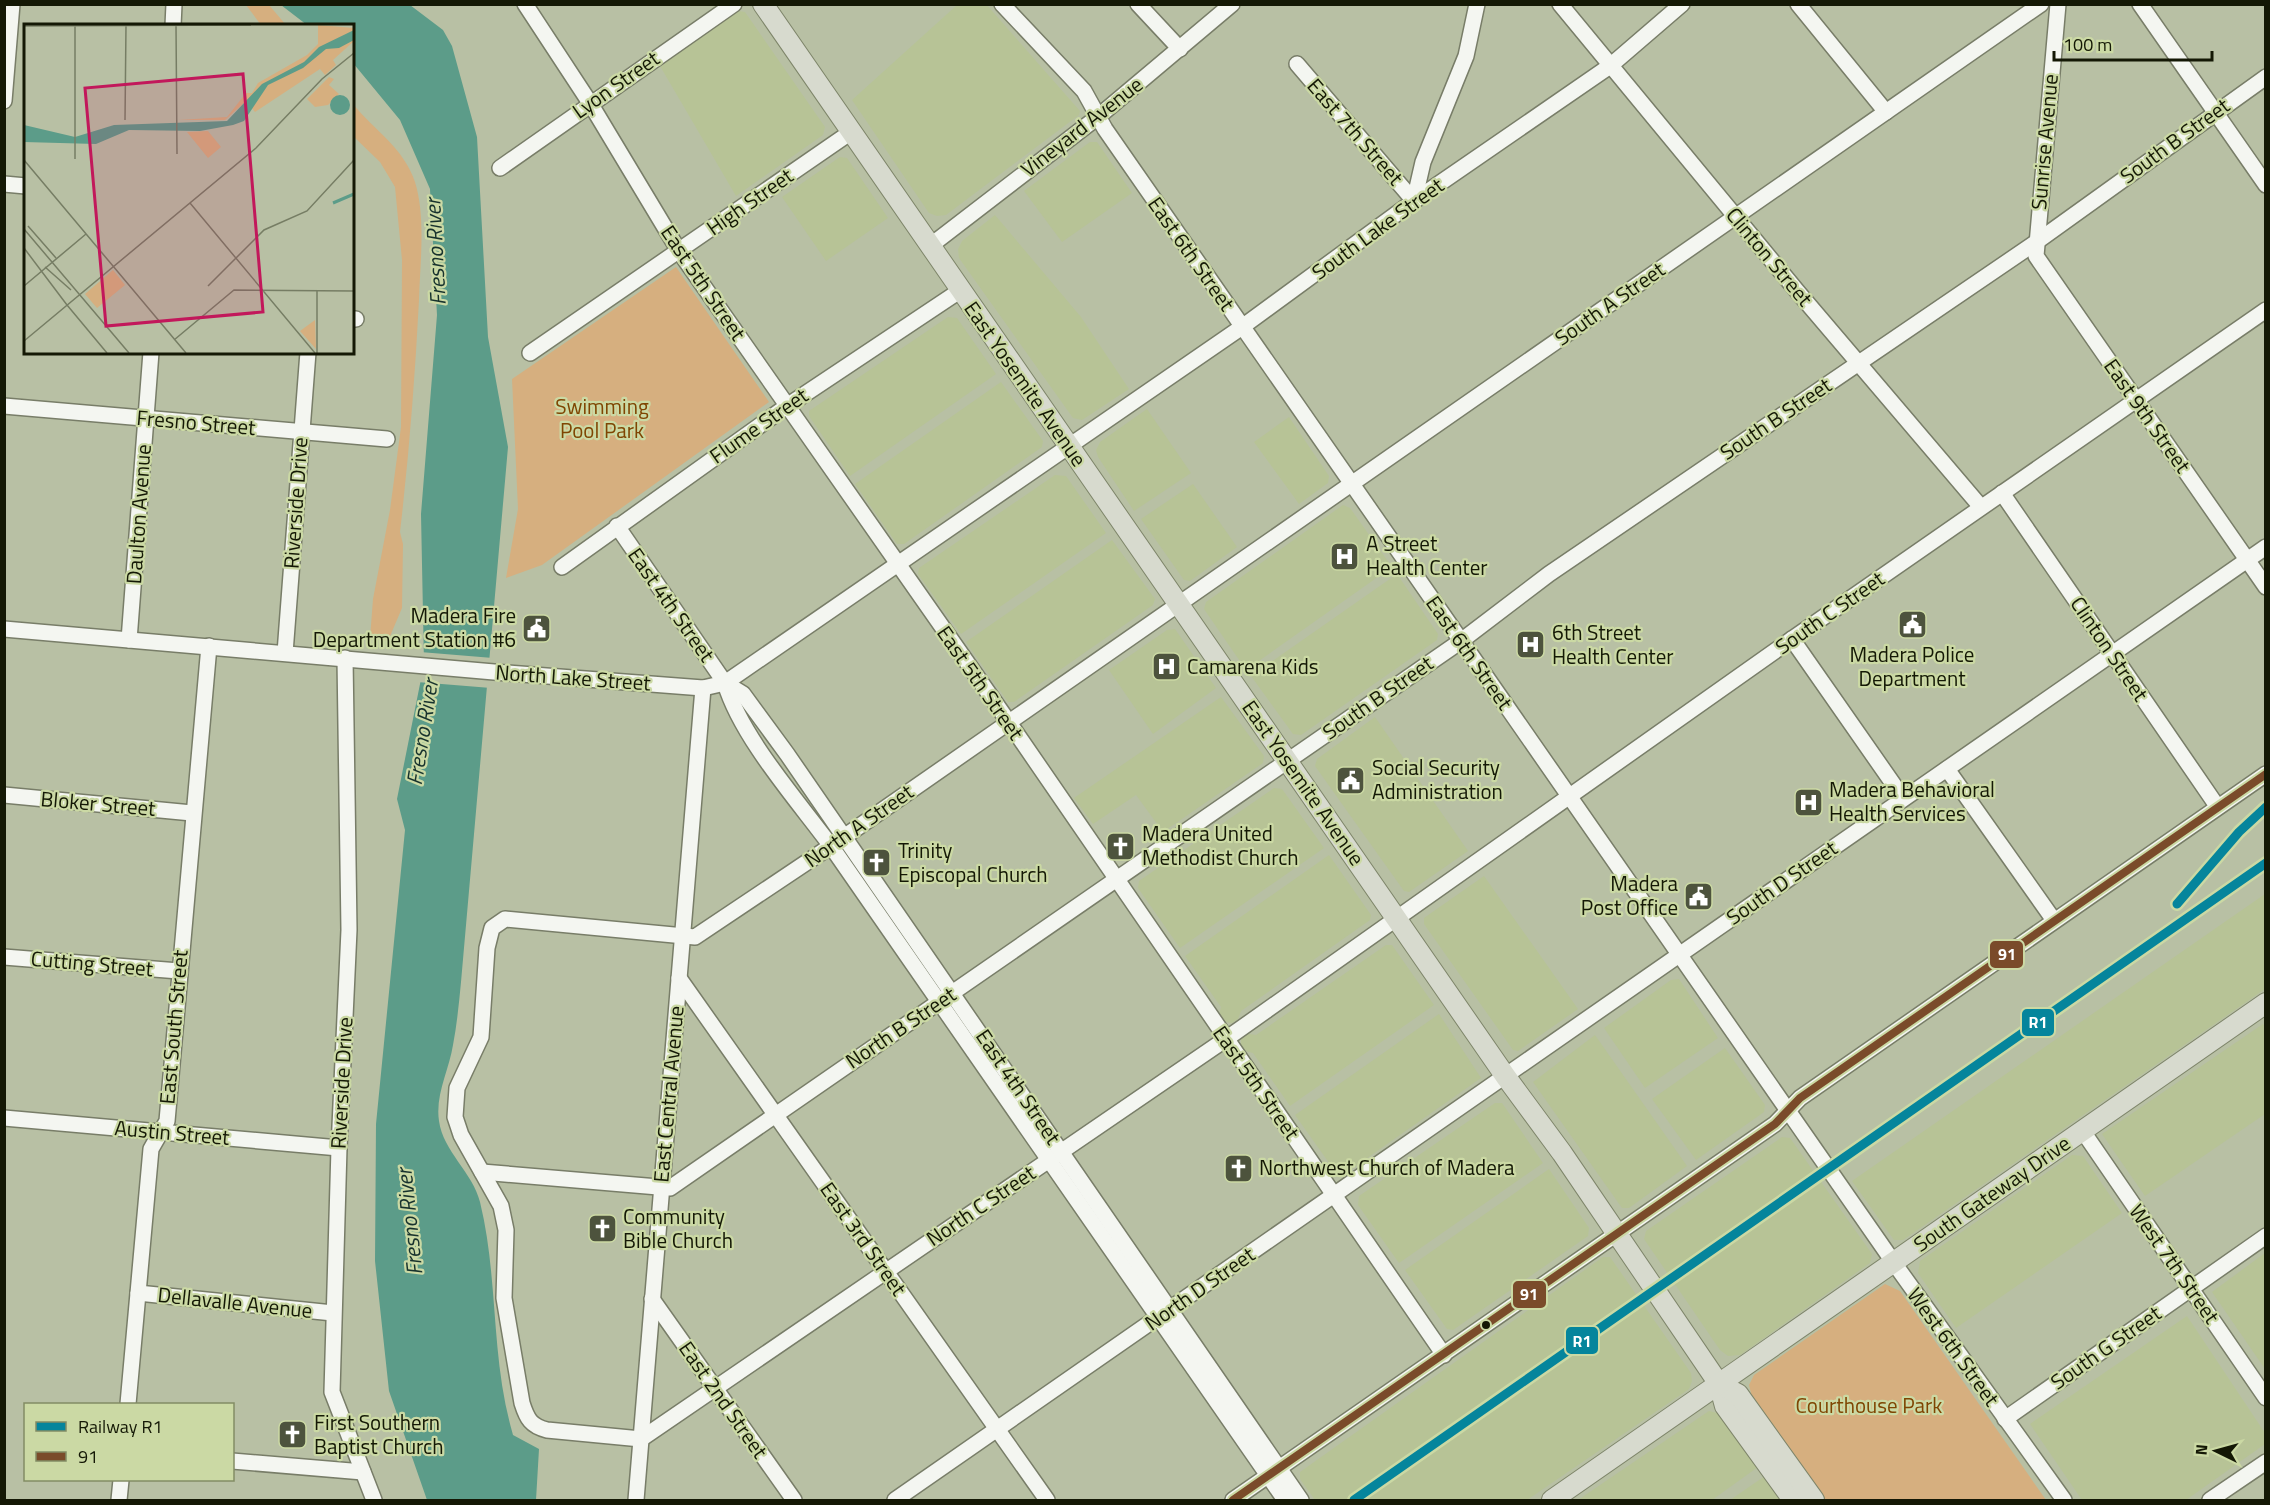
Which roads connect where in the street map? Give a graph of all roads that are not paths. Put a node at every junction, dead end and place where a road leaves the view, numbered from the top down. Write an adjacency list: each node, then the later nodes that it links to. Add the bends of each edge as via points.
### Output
1 (12, 4): 21 (street)
2 (174, 4): 16 (street)
3 (525, 4): 22 (street, East 5th Street)
4 (734, 4): 22 (street, Lyon Street)
5 (763, 4): 26 (main road, East Yosemite Avenue)
6 (1002, 4): 25 (street, East 6th Street, via 1084,91)
7 (1138, 4): 17 (street)
8 (1232, 4): 17 (street, Vineyard Avenue)
9 (1477, 4): 31 (street, via 1466,56 1423,162)
10 (1560, 4): 19 (street, Clinton Street)
11 (1682, 4): 19 (street, South Lake Street)
12 (1798, 4): 23 (street)
13 (2041, 4): 23 (street, South A Street)
14 (2058, 4): 33 (street, Sunrise Avenue)
15 (2140, 4): 24 (street)
16 (173, 24)
17 (1180, 49): 25 (street, Vineyard Avenue)
18 (1296, 64): 31 (street, East 7th Street)
19 (1610, 66): 31 (street, South Lake Street); 32 (street, Clinton Street)
20 (2265, 77): 24 (street, South B Street)
21 (4, 100)
22 (590, 103): 27 (street, Lyon Street); 35 (street, East 5th Street)
23 (1886, 112): 32 (street, South A Street)
24 (2215, 112): 29 (street); 33 (street, South B Street)
25 (1100, 116): 34 (street, Vineyard Avenue); 38 (street, East 6th Street, via 1105,129)
26 (851, 132): 34 (main road, East Yosemite Avenue); 35 (street, High Street)
27 (500, 168)
28 (4, 184): 30 (street)
29 (2265, 185)
30 (24, 186)
31 (1414, 201): 38 (street, South Lake Street)
32 (1735, 217): 42 (street, Clinton Street); 50 (street, South A Street)
33 (2035, 243): 42 (street, South B Street); 43 (street, East 9th Street, via 2036,256)
34 (930, 246): 36 (main road, East Yosemite Avenue)
35 (679, 252): 39 (street, High Street); 45 (street, East 5th Street)
36 (961, 290): 45 (street, Flume Street); 49 (main road, East Yosemite Avenue)
37 (2265, 310): 43 (street, South C Street)
38 (1242, 327): 49 (street, South Lake Street); 50 (street, East 6th Street)
39 (530, 353)
40 (151, 354): 46 (street, Daulton Avenue)
41 (308, 354): 47 (street, Riverside Drive)
42 (1858, 363): 52 (street, Clinton Street); 63 (street, South B Street, via 1549,574)
43 (2136, 400): 51 (street, South C Street); 55 (street, East 9th Street)
44 (4, 406): 46 (street, Fresno Street)
45 (787, 406): 53 (street, Flume Street); 56 (street, East 5th Street)
46 (146, 418): 47 (street, Fresno Street); 62 (street, Daulton Avenue)
47 (302, 432): 48 (street, Fresno Street); 65 (street, Riverside Drive)
48 (387, 439)
49 (1069, 447): 56 (street, North Lake Street); 59 (main road, East Yosemite Avenue)
50 (1351, 483): 59 (street, South A Street); 63 (street, East 6th Street)
51 (2002, 493): 52 (street, South C Street); 66 (street, Clinton Street)
52 (1981, 507): 61 (street, South C Street)
53 (617, 526): 57 (street, Flume Street); 68 (street, East 4th Street)
54 (2265, 547): 55 (street, South D Street)
55 (2247, 560): 58 (street, East 9th Street); 66 (street, South D Street)
56 (898, 566): 68 (street, North Lake Street); 70 (street, East 5th Street)
57 (562, 567)
58 (2265, 587)
59 (1180, 604): 70 (street, North A Street); 71 (main road, East Yosemite Avenue)
60 (4, 629): 62 (street, North Lake Street)
61 (1792, 639): 75 (street, South C Street); 76 (street)
62 (129, 640): 64 (street, North Lake Street)
63 (1461, 641): 71 (street, South B Street); 75 (street, East 6th Street)
64 (209, 646): 65 (street, North Lake Street); 78 (street, East South Street)
65 (285, 653): 67 (street, North Lake Street)
66 (2112, 654): 72 (street, South D Street); 77 (street, Clinton Street)
67 (345, 658): 69 (street, North Lake Street); 99 (street, Riverside Drive, via 350,930)
68 (725, 683): 69 (street, North Lake Street); 79 (street, East 4th Street, via 743,694); 80 (street, East 4th Street, via 732,705)
69 (703, 688): 84 (street, East Central Avenue)
70 (1008, 721): 79 (street, North A Street); 81 (street, East 5th Street)
71 (1287, 761): 81 (street, North B Street); 82 (main road, East Yosemite Avenue)
72 (1947, 769): 76 (street, South D Street); 83 (street)
73 (2265, 774): 77 (street)
74 (4, 795): 78 (street, Bloker Street)
75 (1569, 798): 82 (street, South C Street); 85 (street, East 6th Street)
76 (1903, 798): 85 (street, South D Street)
77 (2217, 806): 83 (street)
78 (192, 813): 87 (street, East South Street)
79 (845, 836): 80 (street, North A Street); 89 (street, East 4th Street)
80 (831, 846): 84 (street, North A Street, via 695,937); 90 (street, East 4th Street)
81 (1116, 880): 89 (street, North B Street); 92 (street, East 5th Street)
82 (1397, 918): 92 (street, North C Street); 93 (main road, East Yosemite Avenue)
83 (2053, 919): 94 (street, via 1800,1098)
84 (683, 936): 88 (street, East Central Avenue); 102 (street, North A Street, via 505,919 492,928 481,1037 457,1088 455,1103 461,1134)
85 (1680, 956): 93 (street, South D Street); 94 (street, East 6th Street)
86 (4, 957): 87 (street, Cutting Street)
87 (178, 971): 98 (street, East South Street, via 167,1121)
88 (679, 978): 95 (street, East 3rd Street); 103 (street, East Central Avenue)
89 (953, 992): 90 (street, North B Street); 100 (street, East 4th Street)
90 (938, 1003): 95 (street, North B Street); 101 (street, East 4th Street)
91 (2265, 1004): 97 (main road, South Gateway Drive)
92 (1226, 1038): 100 (street, North C Street); 105 (street, East 5th Street)
93 (1506, 1077): 105 (street, North D Street); 106 (main road, East Yosemite Avenue)
94 (1788, 1111): 104 (street, East 6th Street); 106 (street)
95 (775, 1114): 103 (street, North B Street, via 670,1188); 109 (street, East 3rd Street)
96 (4, 1118): 98 (street, Austin Street)
97 (2082, 1130): 108 (main road, South Gateway Drive); 110 (street, West 7th Street)
98 (161, 1132): 99 (street, Austin Street); 111 (street, East South Street, via 151,1149)
99 (339, 1148): 113 (street, Riverside Drive)
100 (1062, 1152): 101 (street, North C Street); 114 (street, East 4th Street)
101 (1049, 1161): 109 (street, North C Street); 114 (street, East 4th Street)
102 (482, 1172): 103 (street, North B Street); 122 (street, via 501,1206 506,1230 504,1298 528,1420 547,1430)
103 (661, 1188): 112 (street, East Central Avenue)
104 (1844, 1191): 108 (street, West 6th Street)
105 (1334, 1196): 114 (street, North D Street); 115 (street, East 5th Street)
106 (1618, 1236): 115 (street); 116 (main road, East Yosemite Avenue)
107 (2265, 1236): 110 (street, South G Street)
108 (1894, 1263): 116 (main road, South Gateway Drive); 120 (street, West 6th Street)
109 (884, 1270): 117 (street, North C Street); 121 (street, East 3rd Street)
110 (2191, 1288): 118 (street, West 7th Street); 120 (street, South G Street)
111 (138, 1293): 113 (street, Dellavalle Avenue); 119 (street, East South Street)
112 (652, 1299): 117 (street, East 2nd Street); 122 (street, East Central Avenue)
113 (333, 1313): 125 (street, Riverside Drive, via 332,1392)
114 (1165, 1313): 121 (street, North D Street); 126 (street, East 4th Street)
115 (1444, 1355): 126 (street)
116 (1719, 1384): 137 (main road, South Gateway Drive); 138 (main road, via 1725,1406); 139 (main road, via 1738,1394)
117 (715, 1388): 122 (street, North C Street); 131 (street, East 2nd Street)
118 (2265, 1398)
119 (128, 1403)
120 (2005, 1419): 140 (street, West 6th Street)
121 (997, 1430): 132 (street, North D Street); 133 (street, East 3rd Street)
122 (641, 1438): 130 (street, East Central Avenue)
123 (234, 1461): 125 (street)
124 (2265, 1462): 141 (street)
125 (363, 1472): 129 (street, Riverside Drive)
126 (1274, 1472): 134 (street); 135 (street, East 4th Street); 136 (street, East 4th Street)
127 (121, 1481): 128 (street)
128 (119, 1500)
129 (374, 1500)
130 (636, 1500)
131 (794, 1500)
132 (895, 1500)
133 (1047, 1500)
134 (1233, 1500)
135 (1285, 1500)
136 (1301, 1500)
137 (1552, 1500)
138 (1793, 1500)
139 (1814, 1500)
140 (2064, 1500)
141 (2210, 1500)

